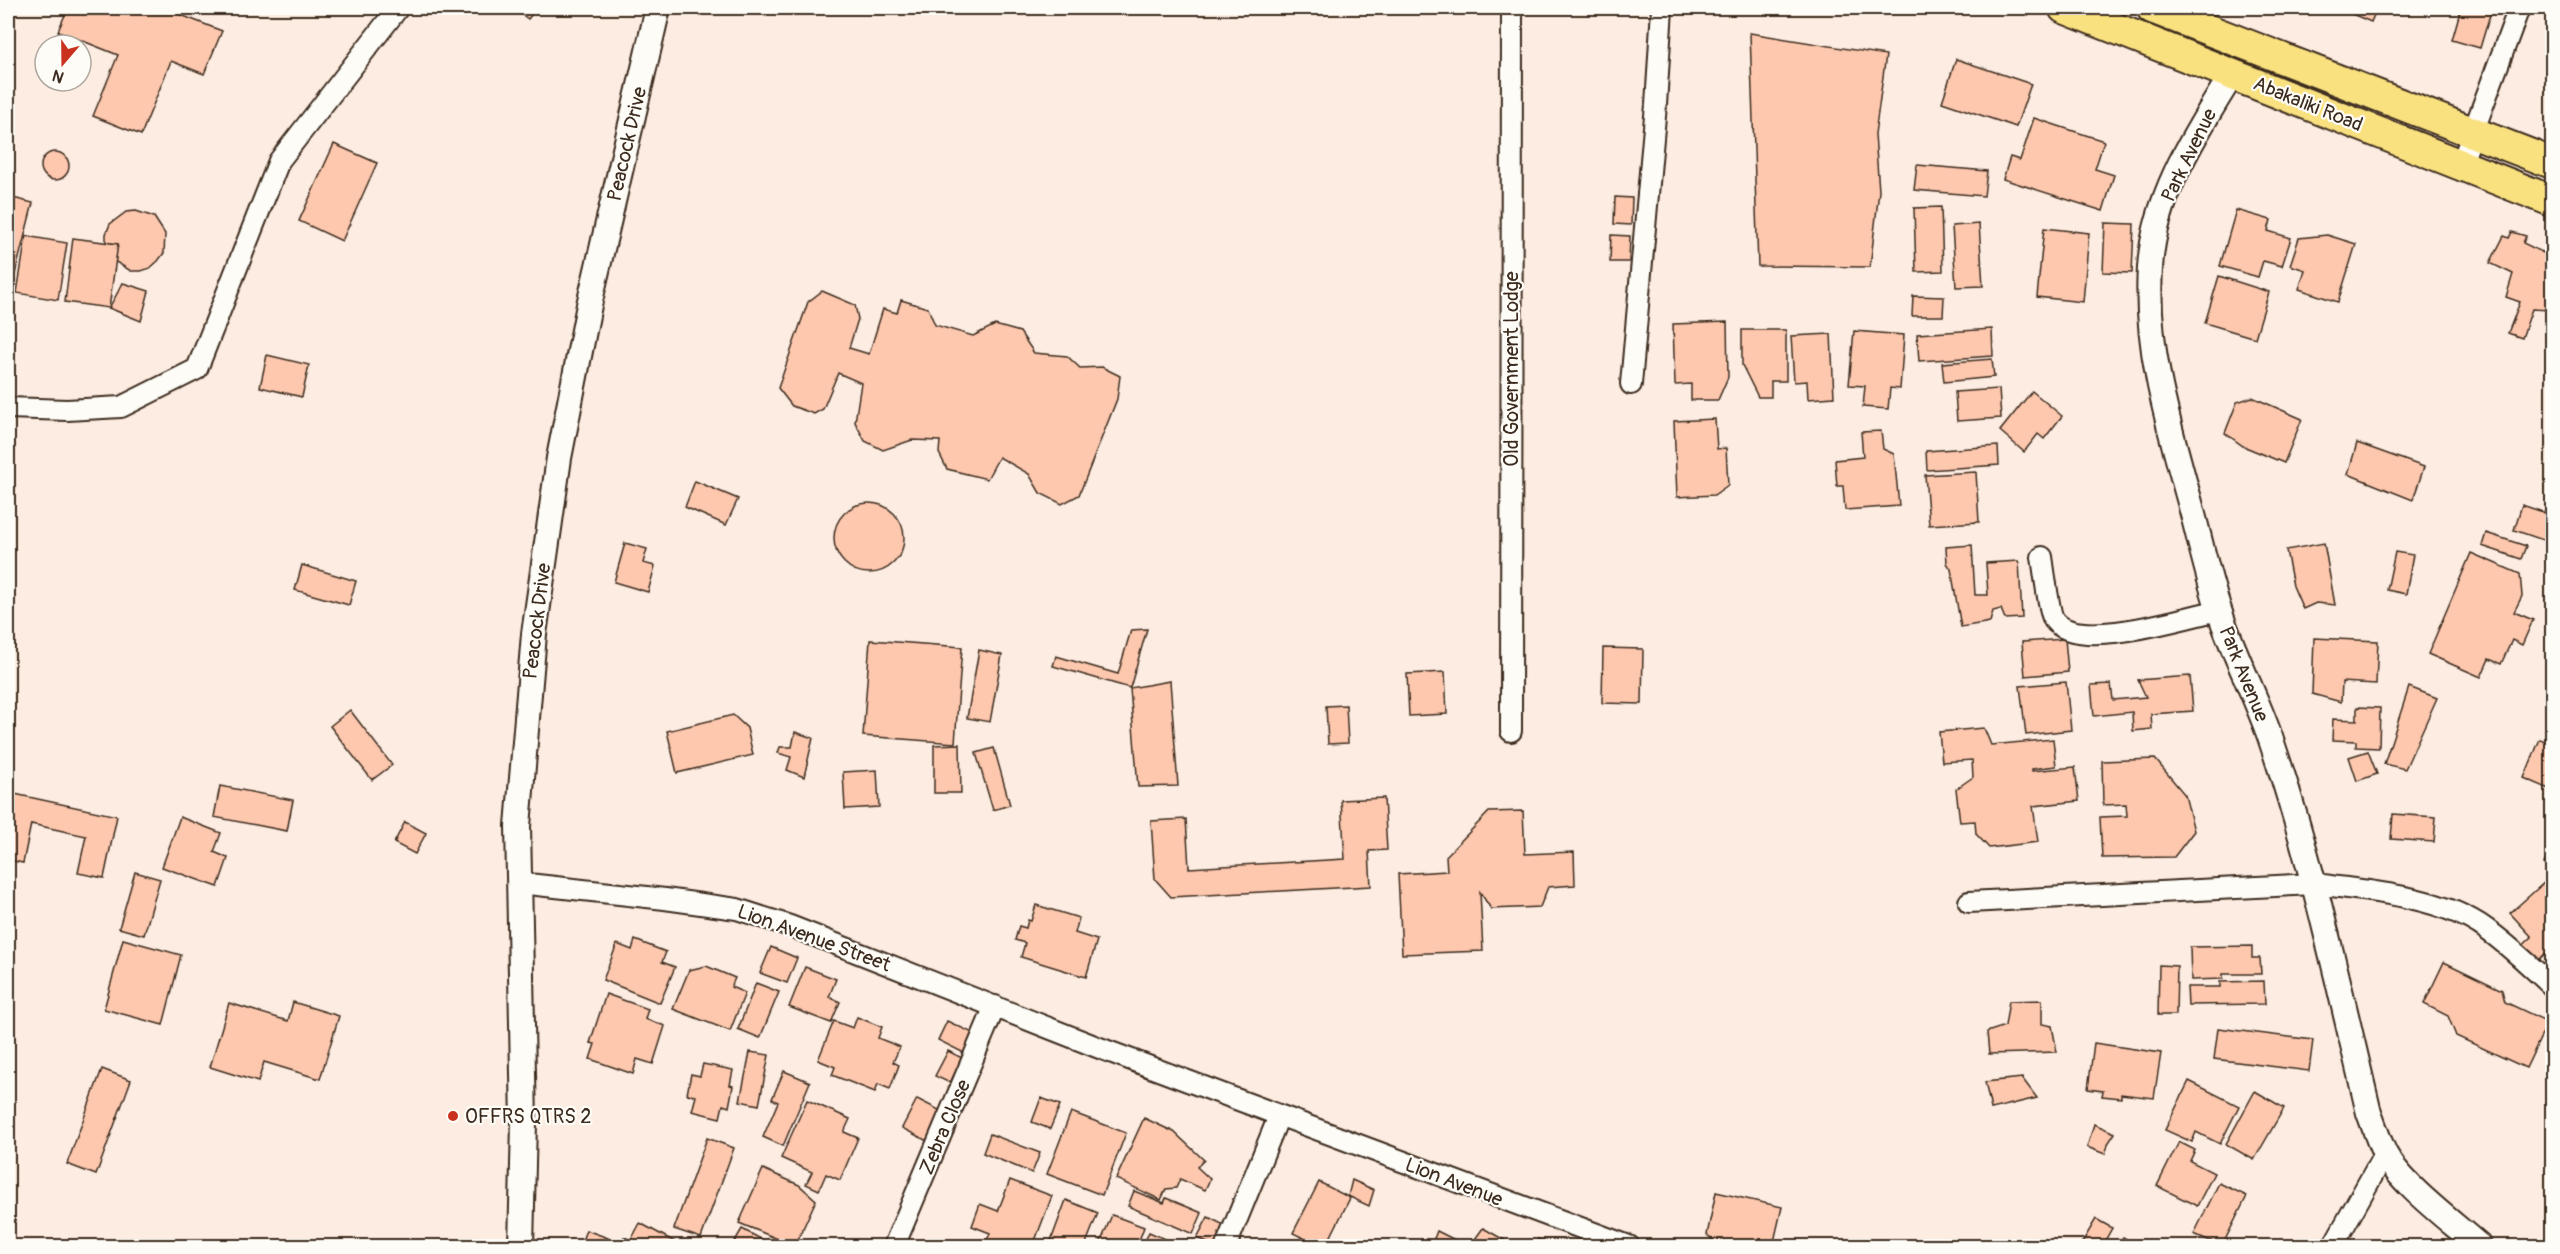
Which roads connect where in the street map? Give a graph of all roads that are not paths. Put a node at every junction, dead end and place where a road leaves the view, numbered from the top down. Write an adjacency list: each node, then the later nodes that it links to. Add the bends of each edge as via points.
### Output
1 (398, 8): 14 (street, via 279,161 197,369 122,407)
2 (658, 8): 18 (street, Peacock Drive, via 589,304 559,458 534,634 518,826)
3 (1512, 8): 17 (street, Old Government Lodge)
4 (1662, 8): 13 (street)
5 (2064, 8): 8 (main road, Abakaliki Road)
6 (2152, 8): 9 (main road, Abakaliki Road)
7 (2519, 8): 9 (street)
8 (2232, 73): 11 (main road, Abakaliki Road); 16 (street, Park Avenue, via 2169,188 2150,268 2150,316 2169,431)
9 (2473, 131): 10 (main road, Abakaliki Road); 11 (street)
10 (2553, 163)
11 (2461, 165): 12 (main road, Abakaliki Road)
12 (2553, 201)
13 (1631, 384)
14 (8, 408)
15 (2042, 557): 16 (street, via 2053,620 2066,630 2090,634 2129,630)
16 (2219, 610): 19 (street, Park Avenue, via 2270,736)
17 (1511, 731)
18 (519, 882): 22 (street, Lion Avenue Street, via 737,909); 25 (street, Peacock Drive, via 524,1123)
19 (2314, 884): 20 (street); 21 (street, via 2423,902 2453,911 2487,929); 24 (street, Park Avenue, via 2369,1113)
20 (1969, 902)
21 (2553, 986)
22 (995, 1006): 23 (street, Lion Avenue Street); 26 (street, Zebra Close)
23 (1279, 1116): 27 (street); 28 (street, Lion Avenue)
24 (2385, 1153): 29 (street); 30 (street, Park Avenue, via 2400,1174)
25 (521, 1246)
26 (894, 1246)
27 (1226, 1246)
28 (1629, 1246)
29 (2333, 1246)
30 (2479, 1246)

